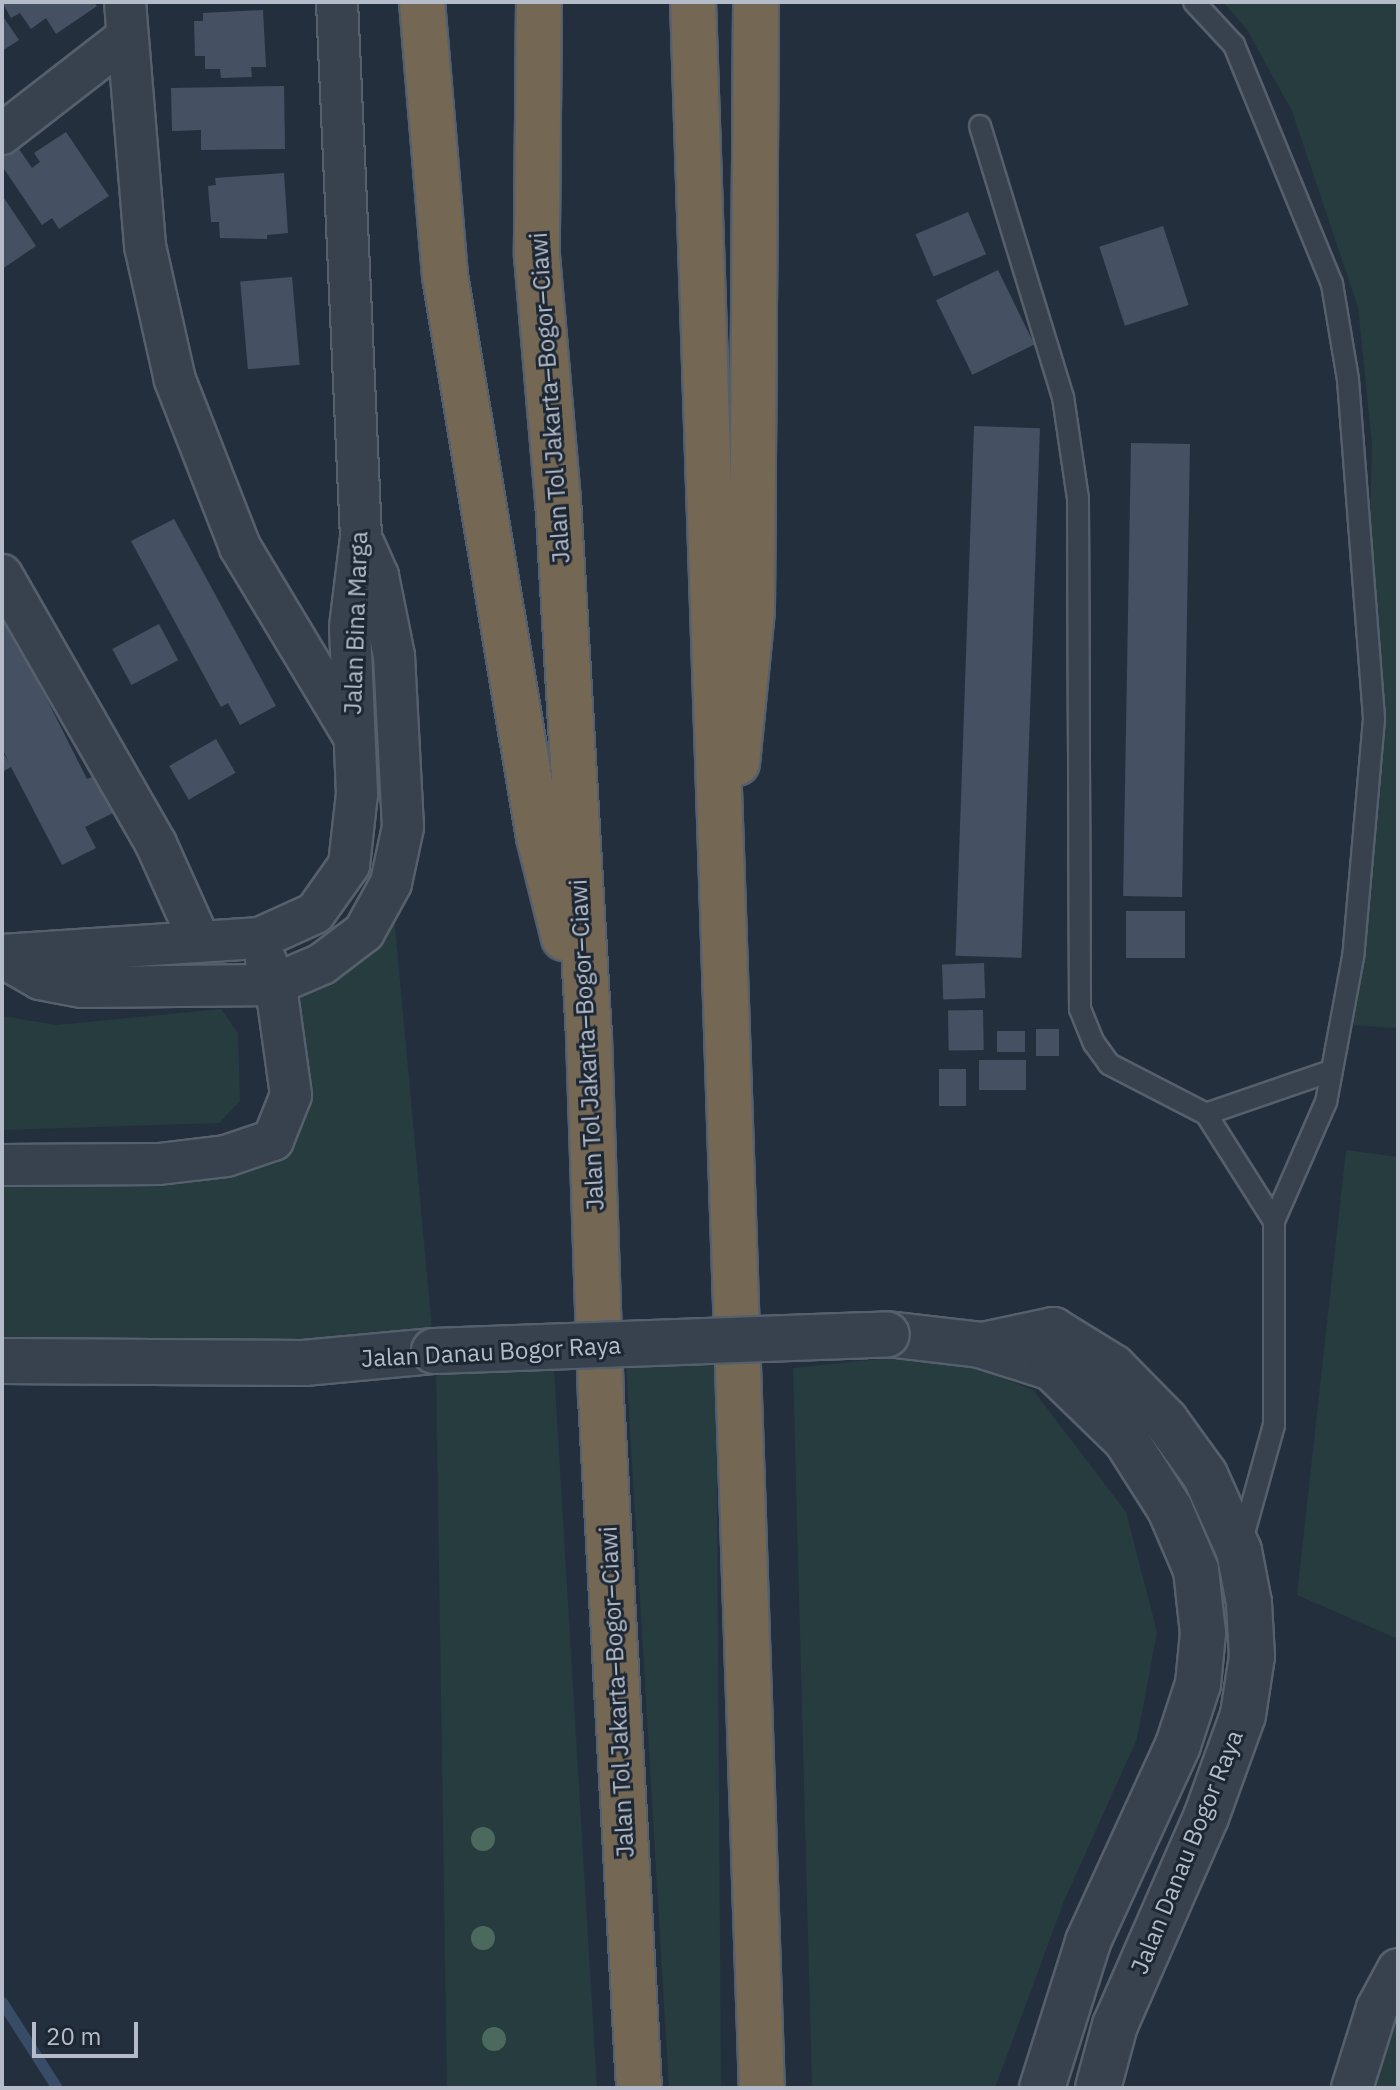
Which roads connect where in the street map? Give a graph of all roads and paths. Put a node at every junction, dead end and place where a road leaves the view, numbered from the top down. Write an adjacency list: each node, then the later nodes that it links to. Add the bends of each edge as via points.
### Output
1 (337, 2): 10 (street, Jalan Bina Marga)
2 (422, 2): 18 (highway, via 445,276 539,837)
3 (539, 2): 18 (highway, Jalan Tol Jakarta–Bogor–Ciawi, via 537,256 558,499)
4 (693, 2): 13 (highway)
5 (756, 2): 13 (highway, via 752,610)
6 (1194, 2): 19 (lane, via 1234,45 1264,108 1332,284 1348,380 1374,719 1358,911)
7 (126, 20): 9 (street); 12 (street, via 145,246 175,380 240,547)
8 (980, 126): 20 (lane, via 1063,397 1078,499 1080,1009 1109,1064)
9 (2, 134)
10 (361, 537): 12 (street, Jalan Bina Marga, via 350,627); 17 (street, via 378,576 394,656 401,856 364,932 322,964)
11 (2, 575): 15 (street, via 156,844)
12 (351, 732): 14 (street, Jalan Bina Marga, via 357,794 349,865 315,913)
13 (720, 937): 28 (highway, via 740,1313)
14 (260, 938): 15 (street, Jalan Bina Marga); 17 (street)
15 (200, 942): 16 (street, Jalan Bina Marga)
16 (2, 956): 17 (street, via 40,979 82,987)
17 (273, 985): 21 (street, via 291,1095 283,1125 264,1146 159,1164)
18 (589, 1037): 27 (highway, Jalan Tol Jakarta–Bogor–Ciawi, via 601,1397)
19 (1331, 1071): 20 (lane); 22 (lane, via 1326,1102)
20 (1206, 1114): 22 (lane)
21 (2, 1165)
22 (1274, 1221): 25 (lane, via 1274,1425)
23 (980, 1345): 24 (street, Jalan Danau Bogor Raya, bridge, via 887,1334 434,1351 304,1363); 25 (street, Jalan Danau Bogor Raya, via 1053,1330 1113,1367 1166,1421 1205,1475); 29 (street, Jalan Danau Bogor Raya, via 1052,1368 1126,1440 1170,1509 1196,1570 1202,1600 1198,1684 1178,1745 1088,1942)
24 (2, 1361)
25 (1239, 1551): 30 (street, Jalan Danau Bogor Raya, via 1252,1656 1243,1715 1206,1817 1115,2025)
26 (1398, 1969): 31 (street, via 1377,2008)
27 (639, 2088)
28 (762, 2088)
29 (1042, 2088)
30 (1098, 2088)
31 (1352, 2088)

